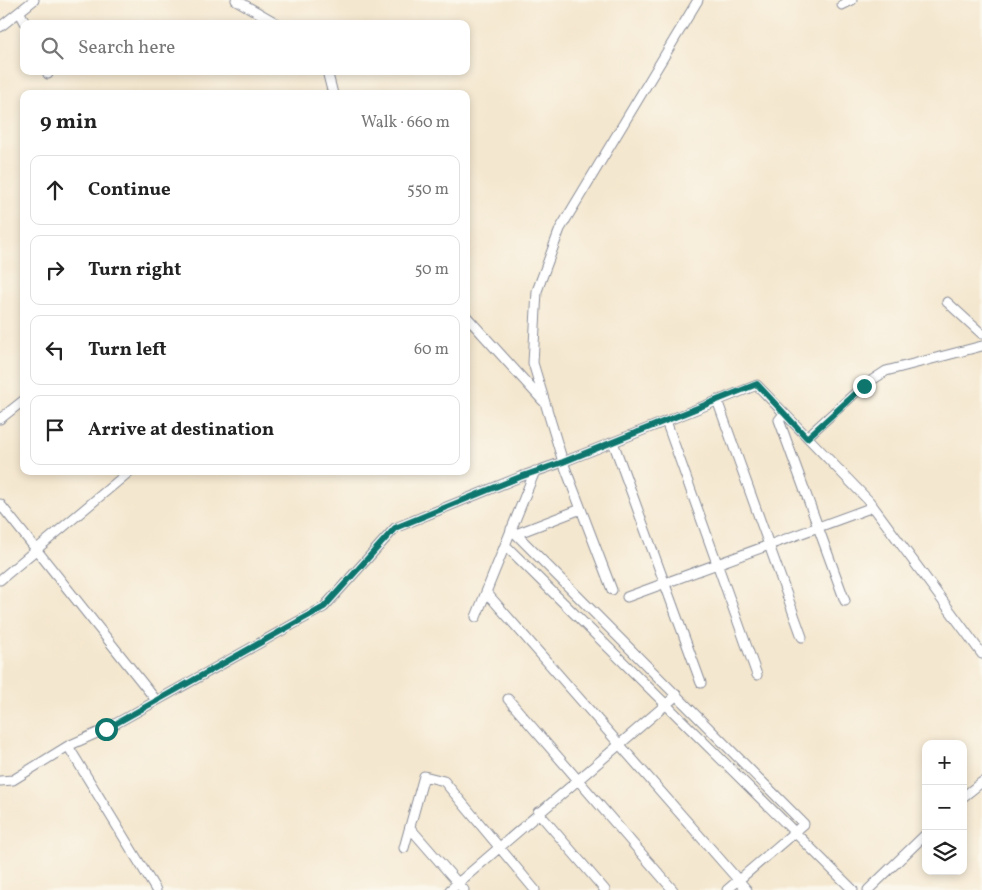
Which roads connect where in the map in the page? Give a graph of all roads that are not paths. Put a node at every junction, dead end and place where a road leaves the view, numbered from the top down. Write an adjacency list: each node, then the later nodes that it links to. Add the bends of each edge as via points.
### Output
1 (34, 0): 6 (street)
2 (236, 0): 8 (street)
3 (698, 0): 18 (street, via 560,229 537,292 533,363)
4 (852, 0): 5 (street)
5 (842, 4)
6 (20, 12): 7 (street); 9 (street)
7 (24, 20)
8 (271, 20)
9 (0, 27)
10 (328, 75): 11 (street)
11 (332, 90)
12 (947, 302): 14 (street)
13 (470, 320): 18 (street)
14 (982, 334)
15 (982, 346): 22 (street, via 886,371 864,386)
16 (717, 400): 19 (street, via 757,384); 21 (street); 33 (street)
17 (20, 403): 20 (street)
18 (545, 403): 24 (street)
19 (784, 414): 22 (street); 30 (street, via 779,420)
20 (0, 419)
21 (666, 421): 23 (street); 35 (street)
22 (807, 438): 28 (street)
23 (613, 442): 24 (street); 37 (street)
24 (563, 462): 25 (street); 29 (street)
25 (535, 471): 31 (street); 49 (street, via 395,528 324,607)
26 (125, 475): 34 (street)
27 (0, 504): 34 (street)
28 (873, 507): 30 (street); 44 (street)
29 (581, 510): 31 (street); 38 (street)
30 (818, 527): 33 (street); 41 (street)
31 (514, 532): 32 (street); 47 (street)
32 (505, 545): 39 (street); 50 (street)
33 (769, 545): 35 (street); 43 (street)
34 (36, 550): 36 (street); 49 (street)
35 (717, 564): 37 (street); 45 (street)
36 (0, 580)
37 (663, 584): 40 (street); 46 (street)
38 (612, 590)
39 (486, 592): 42 (street); 51 (street)
40 (627, 598)
41 (844, 601)
42 (476, 617)
43 (802, 638)
44 (982, 654)
45 (756, 675)
46 (700, 683)
47 (677, 695): 50 (street); 59 (street, via 804,824)
48 (508, 699): 54 (street)
49 (156, 700): 52 (street, via 106,729)
50 (667, 704): 51 (street); 59 (street)
51 (620, 745): 54 (street); 63 (street)
52 (68, 746): 53 (street, via 13,780); 65 (street)
53 (0, 781)
54 (579, 781): 57 (street); 69 (street)
55 (982, 782): 56 (street)
56 (967, 794)
57 (538, 812): 62 (street); 68 (street)
58 (411, 829): 61 (street); 62 (street, via 424,776 444,781); 64 (street)
59 (794, 832): 63 (street); 72 (street)
60 (922, 838): 73 (street)
61 (404, 848)
62 (500, 849): 64 (street); 67 (street)
63 (739, 880): 70 (street); 71 (street)
64 (461, 887): 66 (street)
65 (156, 890)
66 (450, 890)
67 (535, 890)
68 (605, 890)
69 (674, 890)
70 (728, 890)
71 (747, 890)
72 (853, 890)
73 (868, 890)

